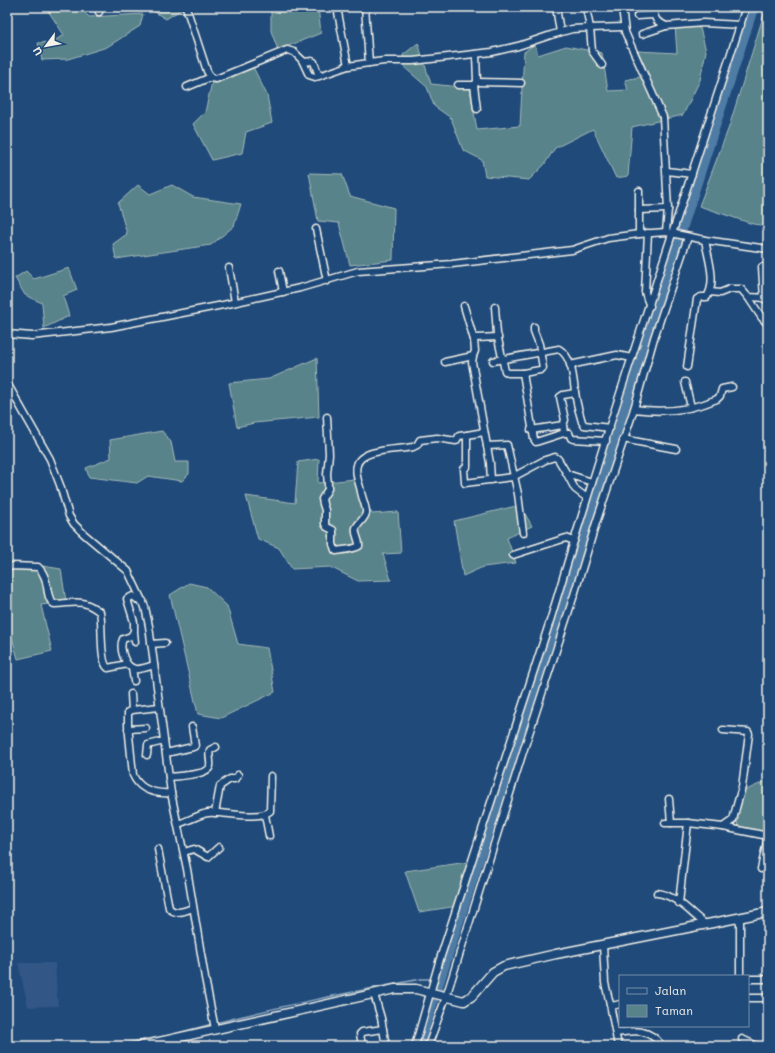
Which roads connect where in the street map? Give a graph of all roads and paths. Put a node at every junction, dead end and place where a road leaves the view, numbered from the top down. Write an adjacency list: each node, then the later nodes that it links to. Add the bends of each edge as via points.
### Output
1 (186, 7): 23 (street)
2 (337, 7): 21 (street)
3 (366, 7): 19 (street)
4 (556, 7): 15 (street)
5 (586, 7): 14 (street)
6 (622, 7): 13 (street)
7 (652, 7): 9 (street)
8 (746, 7): 11 (street)
9 (654, 15): 10 (street); 12 (street, via 659,23)
10 (636, 16)
11 (741, 25): 12 (street, via 703,23); 30 (street)
12 (666, 26): 16 (street)
13 (624, 27): 14 (street); 29 (street, via 663,117)
14 (590, 28): 15 (street); 20 (street, via 592,51)
15 (560, 32): 17 (street, via 518,46)
16 (642, 34)
17 (476, 54): 19 (street); 24 (street)
18 (302, 60): 22 (street, via 309,75); 22 (street, via 314,62); 23 (street, via 294,52 287,50 219,78)
19 (368, 63): 21 (street)
20 (602, 65)
21 (348, 66): 22 (street)
22 (319, 76)
23 (210, 77): 27 (street)
24 (475, 83): 25 (street); 26 (street); 28 (street)
25 (521, 83)
26 (458, 85)
27 (187, 87)
28 (477, 109)
29 (666, 171): 30 (street); 32 (street)
30 (692, 174): 36 (street)
31 (639, 191): 33 (street)
32 (668, 209): 33 (street); 36 (street)
33 (639, 210): 37 (street)
34 (316, 229): 44 (street)
35 (648, 233): 36 (street); 37 (street); 51 (street, via 645,292)
36 (671, 233): 38 (street); 51 (street)
37 (639, 234): 44 (street, via 608,238 572,250 452,264 358,271)
38 (686, 236): 39 (street); 71 (street)
39 (705, 240): 40 (street); 46 (street, via 713,281)
40 (768, 249)
41 (762, 267): 48 (street)
42 (229, 268): 49 (street)
43 (279, 271): 45 (street)
44 (327, 281): 45 (street)
45 (283, 292): 49 (street)
46 (710, 292): 47 (street, via 741,289); 65 (street, via 707,297 698,299)
47 (748, 297): 48 (street); 53 (street, via 762,318)
48 (766, 298)
49 (234, 302): 55 (street, via 111,327 32,336)
50 (464, 306): 57 (street)
51 (650, 306): 60 (street)
52 (496, 307): 56 (street)
53 (768, 321)
54 (534, 327): 58 (street)
55 (7, 334)
56 (498, 336): 57 (street); 61 (street)
57 (474, 340): 59 (street)
58 (540, 352): 61 (street); 64 (street, via 559,349 565,354); 66 (street, via 542,369)
59 (473, 356): 63 (street); 77 (street)
60 (632, 358): 64 (street, via 617,355); 75 (street)
61 (501, 359): 62 (street); 66 (street, via 506,373)
62 (493, 361)
63 (445, 362)
64 (570, 365): 70 (street)
65 (687, 367)
66 (523, 373): 76 (street)
67 (685, 382): 72 (street)
68 (7, 383): 93 (street, via 50,459 69,516 84,534 128,571)
69 (732, 387): 72 (street, via 722,388 717,399)
70 (575, 393): 74 (street, via 560,397 565,420); 75 (street, via 584,425)
71 (634, 408): 72 (street, via 663,412); 80 (street)
72 (691, 408)
73 (327, 417): 79 (street, via 328,485 323,496 323,504 325,524 332,530 336,551 359,546 356,526 366,512 357,476 360,458 372,453 413,447 420,440 437,438 456,441 459,436)
74 (562, 425): 76 (street); 78 (street)
75 (610, 428): 81 (street)
76 (532, 430): 78 (street, via 536,442)
77 (484, 432): 79 (street); 82 (street)
78 (564, 433): 81 (street, via 569,433 573,440)
79 (467, 435): 86 (street, via 467,467 464,469 464,482)
80 (623, 439): 83 (street); 140 (street)
81 (606, 441): 87 (street)
82 (487, 446): 85 (street, via 507,445); 86 (street)
83 (676, 449)
84 (567, 474): 85 (street, via 555,457); 87 (street); 88 (street, via 575,489)
85 (513, 477): 86 (street); 89 (street)
86 (491, 480)
87 (592, 482): 88 (street)
88 (587, 498): 90 (street)
89 (523, 533)
90 (574, 541): 91 (street, via 566,538); 138 (street, via 439,962)
91 (513, 555)
92 (7, 568): 99 (street, via 38,567 46,578 52,603 84,603 100,612 105,665 108,668)
93 (143, 601): 94 (street, via 133,596 127,600 134,622); 97 (street)
94 (134, 633): 95 (street); 99 (street, via 121,642 122,652)
95 (135, 642)
96 (164, 643): 97 (street)
97 (151, 644): 98 (street)
98 (154, 665): 99 (street, via 135,669); 102 (street)
99 (130, 666): 100 (street)
100 (134, 681)
101 (131, 694): 103 (street)
102 (159, 707): 103 (street); 108 (street)
103 (132, 710): 106 (street, via 128,712)
104 (192, 727): 110 (street, via 195,746)
105 (146, 728): 106 (street)
106 (128, 729): 115 (street, via 135,780 149,791)
107 (723, 730): 121 (street, via 748,734 742,787 733,820)
108 (164, 741): 110 (street); 111 (street, via 148,745)
109 (216, 747): 114 (street, via 210,750 208,770 203,773)
110 (166, 753): 114 (street)
111 (148, 755)
112 (238, 775): 117 (street, via 220,786)
113 (271, 776): 118 (street, via 270,811)
114 (169, 777): 115 (street)
115 (171, 793): 120 (street)
116 (669, 799): 119 (street, via 668,823)
117 (215, 813): 118 (street); 120 (street)
118 (265, 815): 122 (street)
119 (688, 823): 121 (street); 129 (street)
120 (178, 824): 126 (street)
121 (723, 827): 123 (street)
122 (269, 836)
123 (768, 837): 127 (street)
124 (219, 846): 126 (street, via 208,857 194,849)
125 (158, 850): 130 (street, via 169,908 176,912)
126 (184, 852): 130 (street)
127 (761, 869)
128 (657, 893): 129 (street, via 666,894)
129 (679, 903): 133 (street)
130 (193, 908): 145 (street)
131 (768, 912): 132 (main road)
132 (740, 917): 133 (main road); 135 (street)
133 (705, 924): 134 (main road)
134 (603, 945): 140 (main road, via 504,966 493,972 467,1000); 143 (street, via 605,983)
135 (740, 975)
136 (749, 979): 137 (street)
137 (767, 979)
138 (432, 992): 139 (main road, via 402,988); 140 (main road); 152 (street)
139 (374, 994): 145 (main road); 146 (street)
140 (444, 996): 153 (street)
141 (749, 998): 142 (street)
142 (766, 998)
143 (610, 1004): 144 (street); 147 (street)
144 (619, 1004)
145 (214, 1026): 150 (main road)
146 (383, 1029): 149 (street, via 362,1032); 151 (street)
147 (616, 1033): 154 (street); 155 (street, via 642,1031 652,1035)
148 (742, 1039): 156 (street)
149 (362, 1045)
150 (141, 1046)
151 (386, 1046)
152 (415, 1046)
153 (428, 1046)
154 (618, 1046)
155 (662, 1046)
156 (757, 1046)

